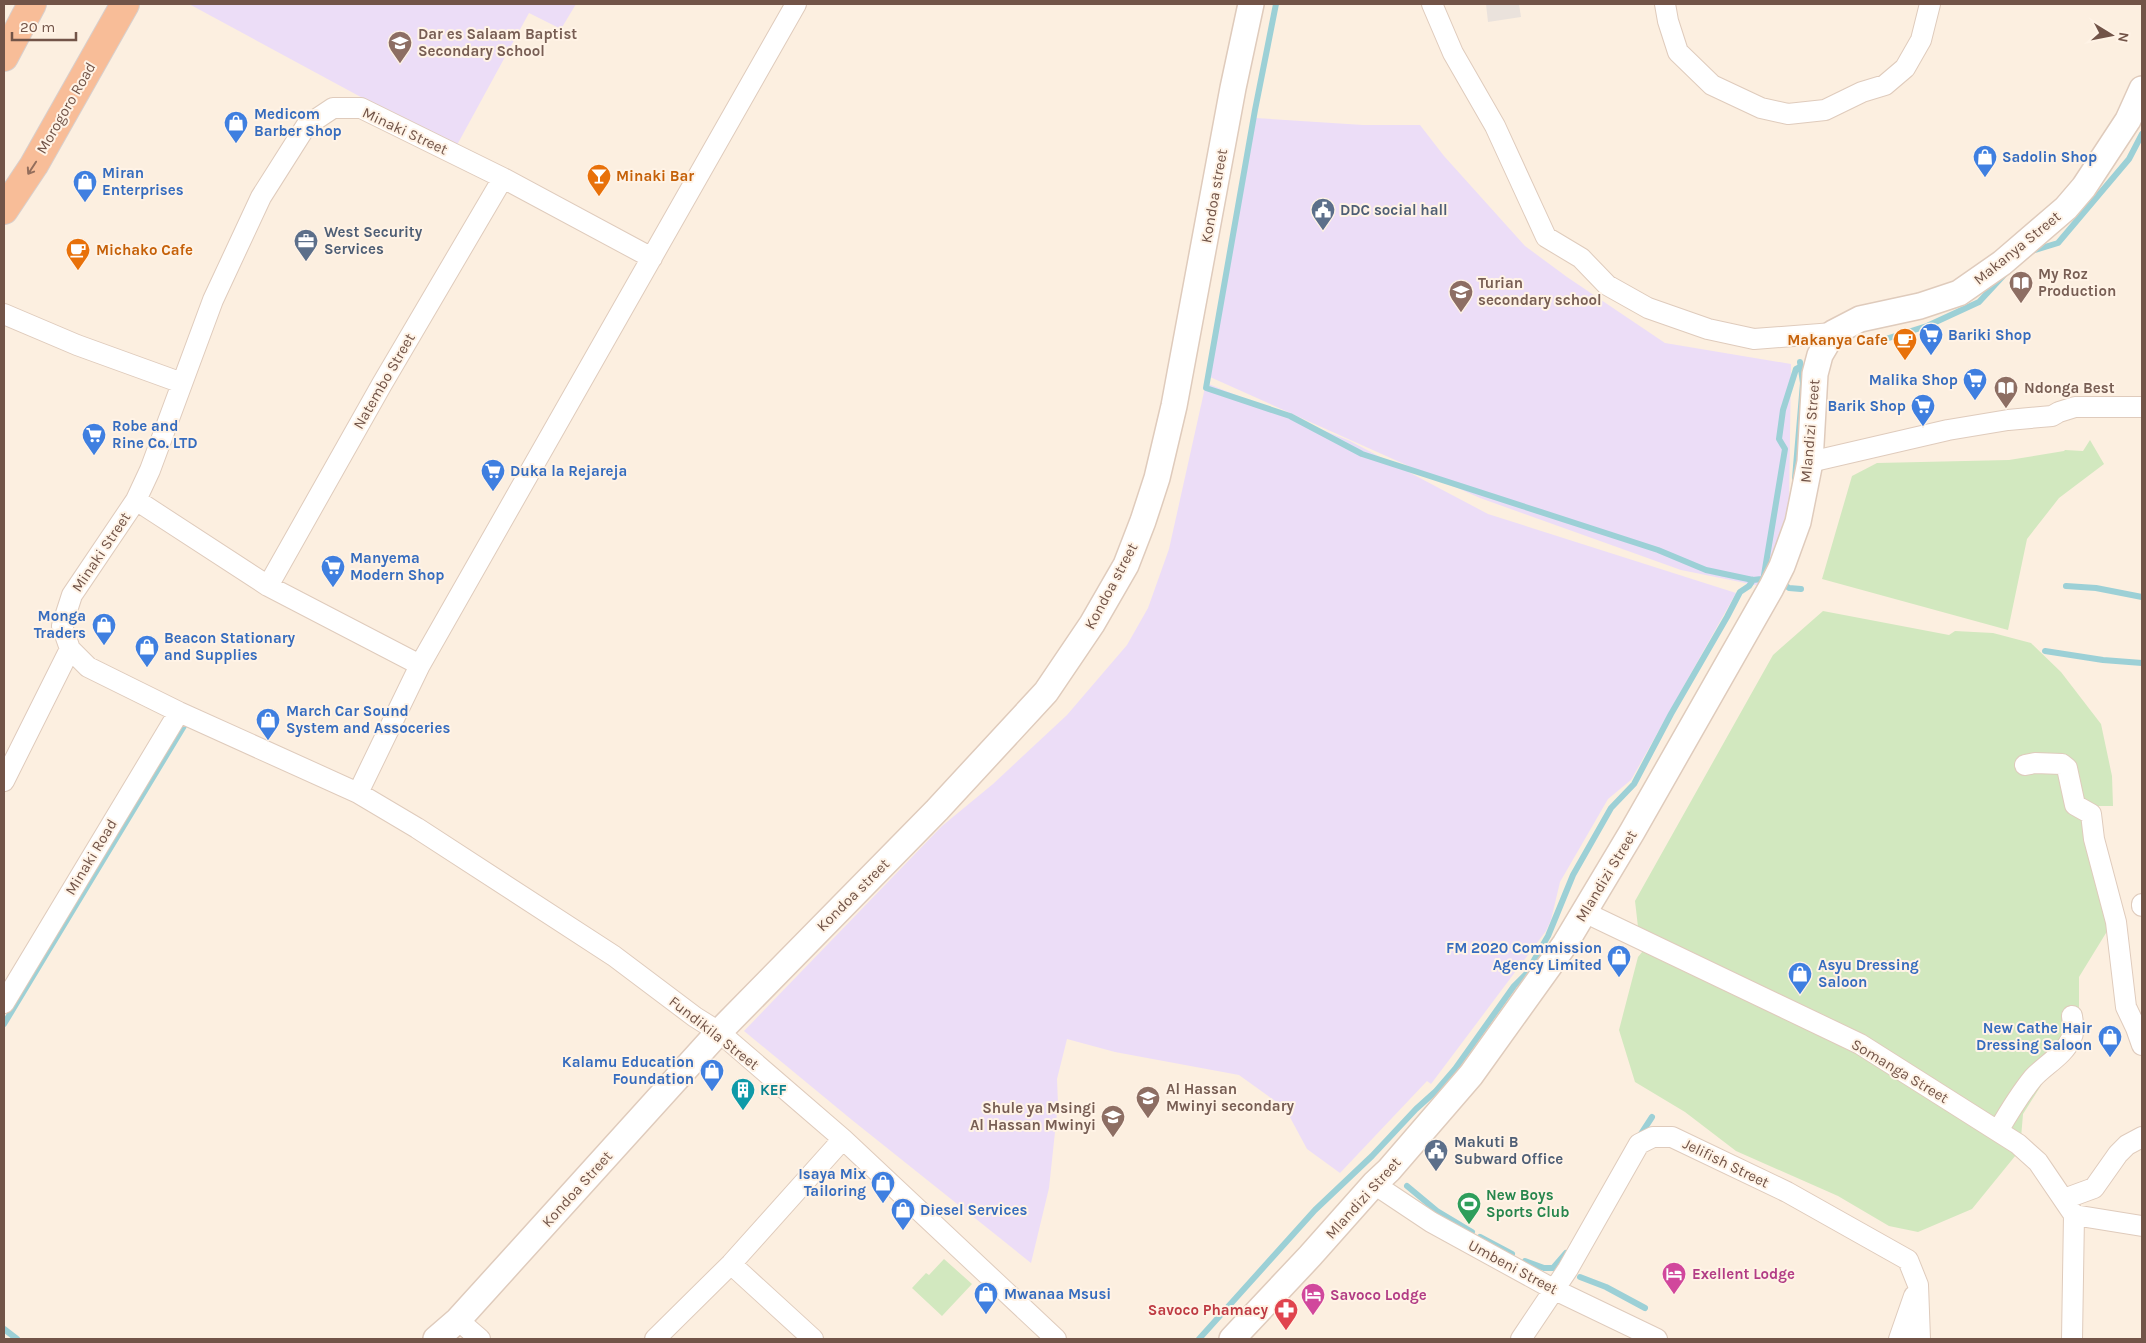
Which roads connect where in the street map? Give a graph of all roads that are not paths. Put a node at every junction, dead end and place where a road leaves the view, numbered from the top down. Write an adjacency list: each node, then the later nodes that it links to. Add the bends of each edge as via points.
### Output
1 (32, 4): 8 (highway)
2 (125, 4): 11 (highway, Morogoro Road, one-way to 11, via 34,165)
3 (796, 4): 12 (street)
4 (1251, 4): 29 (street, Kondoa street, via 1174,406 1157,478 1126,565 1092,624 1046,692 937,810)
5 (1432, 4): 14 (street, via 1453,53 1494,126 1546,237 1581,258 1607,285 1648,308 1708,329 1754,339)
6 (1666, 4): 7 (street, via 1678,52 1712,85 1761,108 1788,114 1825,110 1885,85 1905,68 1922,40)
7 (1930, 4)
8 (4, 57)
9 (2142, 89): 14 (street, Makanya Street, via 2128,120 2084,187 2066,208 2002,263 1959,293 1920,306 1860,319)
10 (503, 178): 12 (street, Minaki Street); 15 (street, Minaki Street, via 361,108 333,108 306,126 261,197 213,300); 19 (street, Natembo Street)
11 (4, 210)
12 (652, 258): 21 (street)
13 (4, 314): 15 (street, via 77,345)
14 (1834, 333): 17 (street, Mlandizi Street, via 1820,355 1815,374)
15 (182, 383): 18 (street, Minaki Street)
16 (2142, 407): 17 (street, via 2075,407 2052,416 1948,430)
17 (1810, 462): 26 (street, Mlandizi Street, via 1798,522 1777,577)
18 (136, 500): 19 (street); 20 (street, Minaki Street, via 72,595 62,626)
19 (268, 586): 21 (street)
20 (70, 649): 22 (street, Minaki Street, via 88,667); 24 (street)
21 (420, 665): 25 (street)
22 (179, 712): 25 (street, Minaki Street); 27 (street, Minaki Road)
23 (2025, 765): 30 (street, via 2062,764 2067,768 2075,805 2091,814 2116,922 2125,1002)
24 (4, 781)
25 (358, 793): 29 (street, Fundikila Street, via 614,956)
26 (1584, 912): 31 (street, Somanga Street, via 1860,1044); 34 (street, Mlandizi Street, via 1565,944 1471,1075)
27 (4, 1003)
28 (2072, 1016): 31 (street, via 2074,1029 2071,1040 2035,1076)
29 (717, 1033): 33 (street, Fundikila Street); 40 (street, Kondoa Street)
30 (2142, 1045)
31 (1998, 1131): 35 (street, Somanga Street, via 2038,1162)
32 (2142, 1137): 35 (street, via 2118,1154 2094,1188)
33 (843, 1140): 37 (street); 45 (street, Fundikila Street)
34 (1374, 1184): 39 (street, Umbeni Street, via 1430,1222); 46 (street, Mlandizi Street)
35 (2069, 1207): 36 (street); 51 (street)
36 (2142, 1226)
37 (732, 1264): 43 (street); 44 (street)
38 (1918, 1285): 39 (street, Jelifish Street, via 1908,1260 1889,1249 1786,1192 1672,1137 1653,1137 1639,1144 1568,1270); 49 (street); 50 (street, Jelifish Street)
39 (1553, 1289): 47 (street, Jelifish Street); 48 (street, Umbeni Street)
40 (458, 1320): 41 (street, Kondoa Street); 42 (street)
41 (436, 1339)
42 (480, 1339)
43 (655, 1339)
44 (814, 1339)
45 (1056, 1339)
46 (1232, 1339)
47 (1521, 1339)
48 (1657, 1339)
49 (1899, 1339)
50 (1920, 1339)
51 (2072, 1339)

